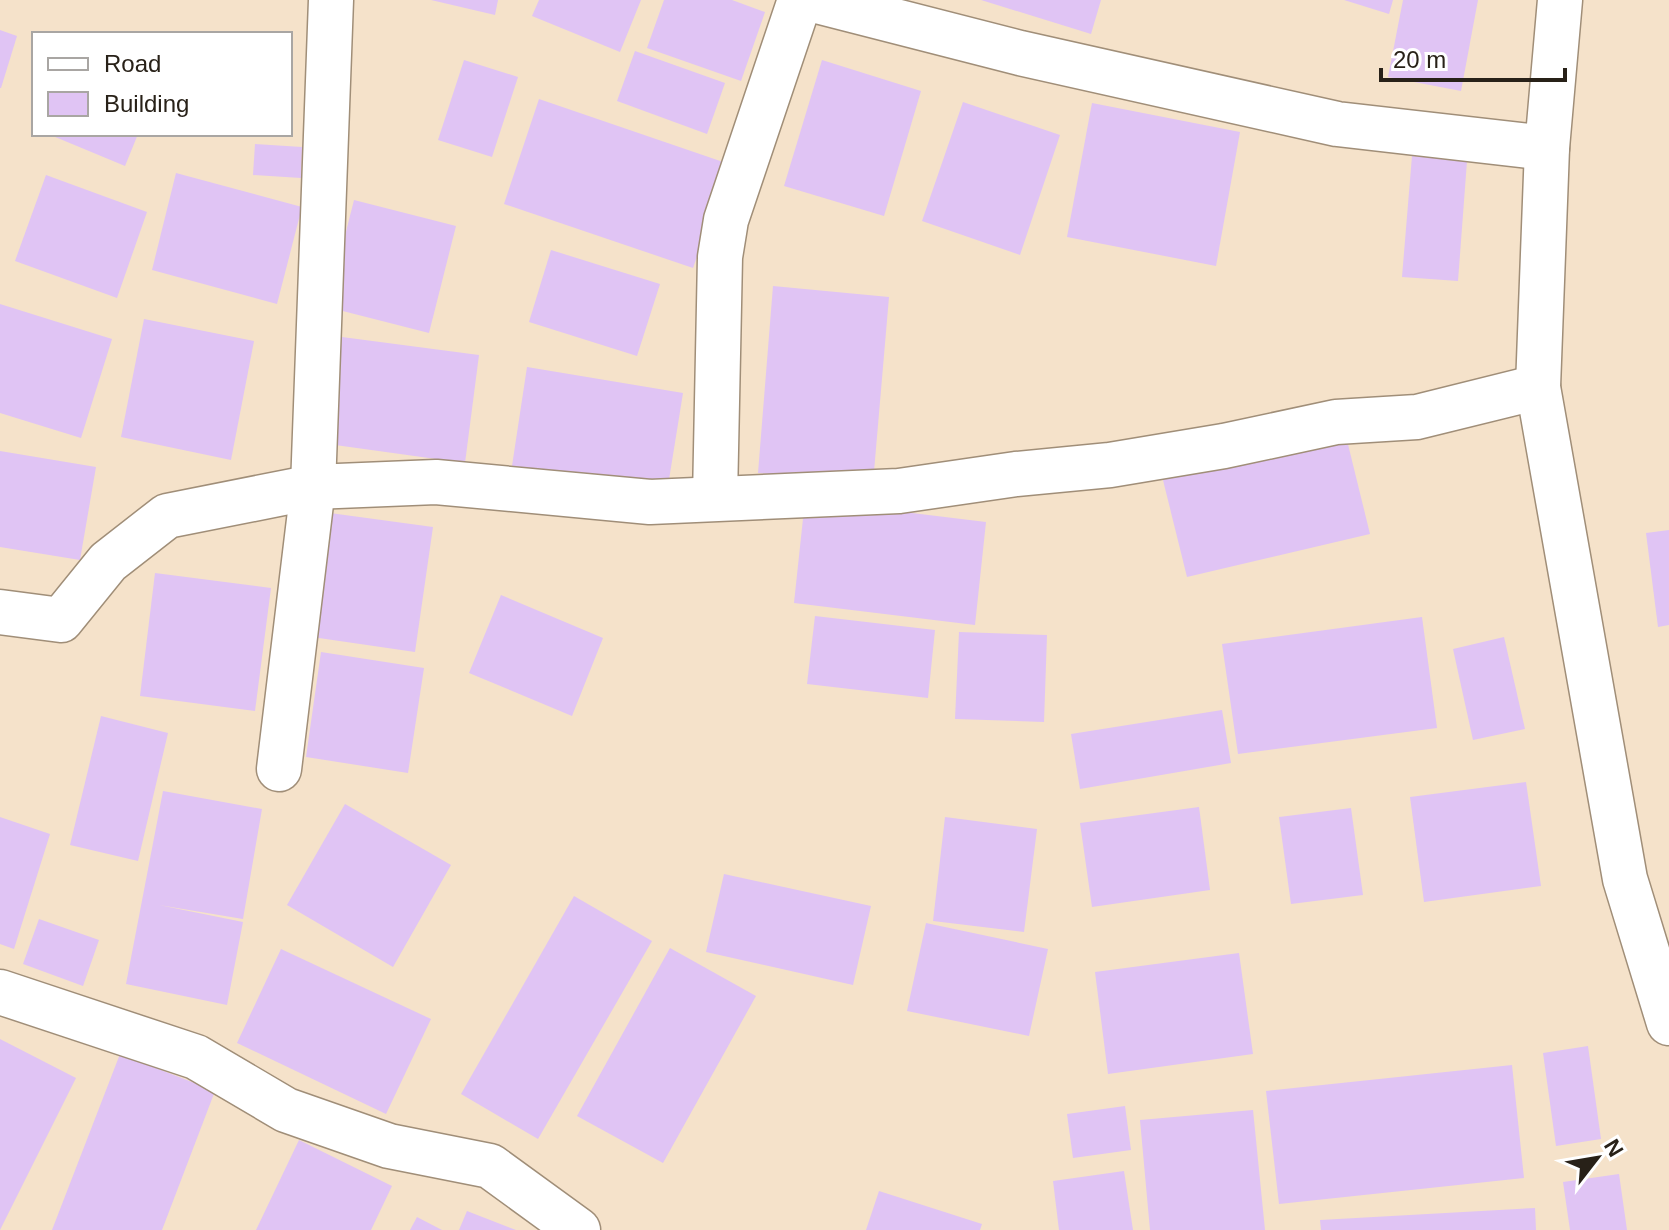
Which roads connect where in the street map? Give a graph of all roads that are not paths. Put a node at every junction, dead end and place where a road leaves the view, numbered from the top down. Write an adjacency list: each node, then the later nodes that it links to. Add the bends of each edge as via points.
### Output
1 (331, 0): 7 (street)
2 (800, 0): 8 (street, via 726,220 720,257)
3 (813, 0): 5 (street, via 1005,50 1337,124)
4 (1560, 0): 5 (street)
5 (1547, 148): 6 (street)
6 (1538, 387): 8 (street, via 1417,417 1336,422 1110,465 899,491); 12 (street, via 1625,879)
7 (313, 487): 8 (street, via 436,482 650,502); 9 (street, via 167,516 108,562 61,620); 10 (street)
8 (715, 498)
9 (0, 612)
10 (279, 769)
11 (0, 992): 13 (street, via 196,1057 286,1110 389,1146 490,1166)
12 (1669, 1023)
13 (578, 1230)

